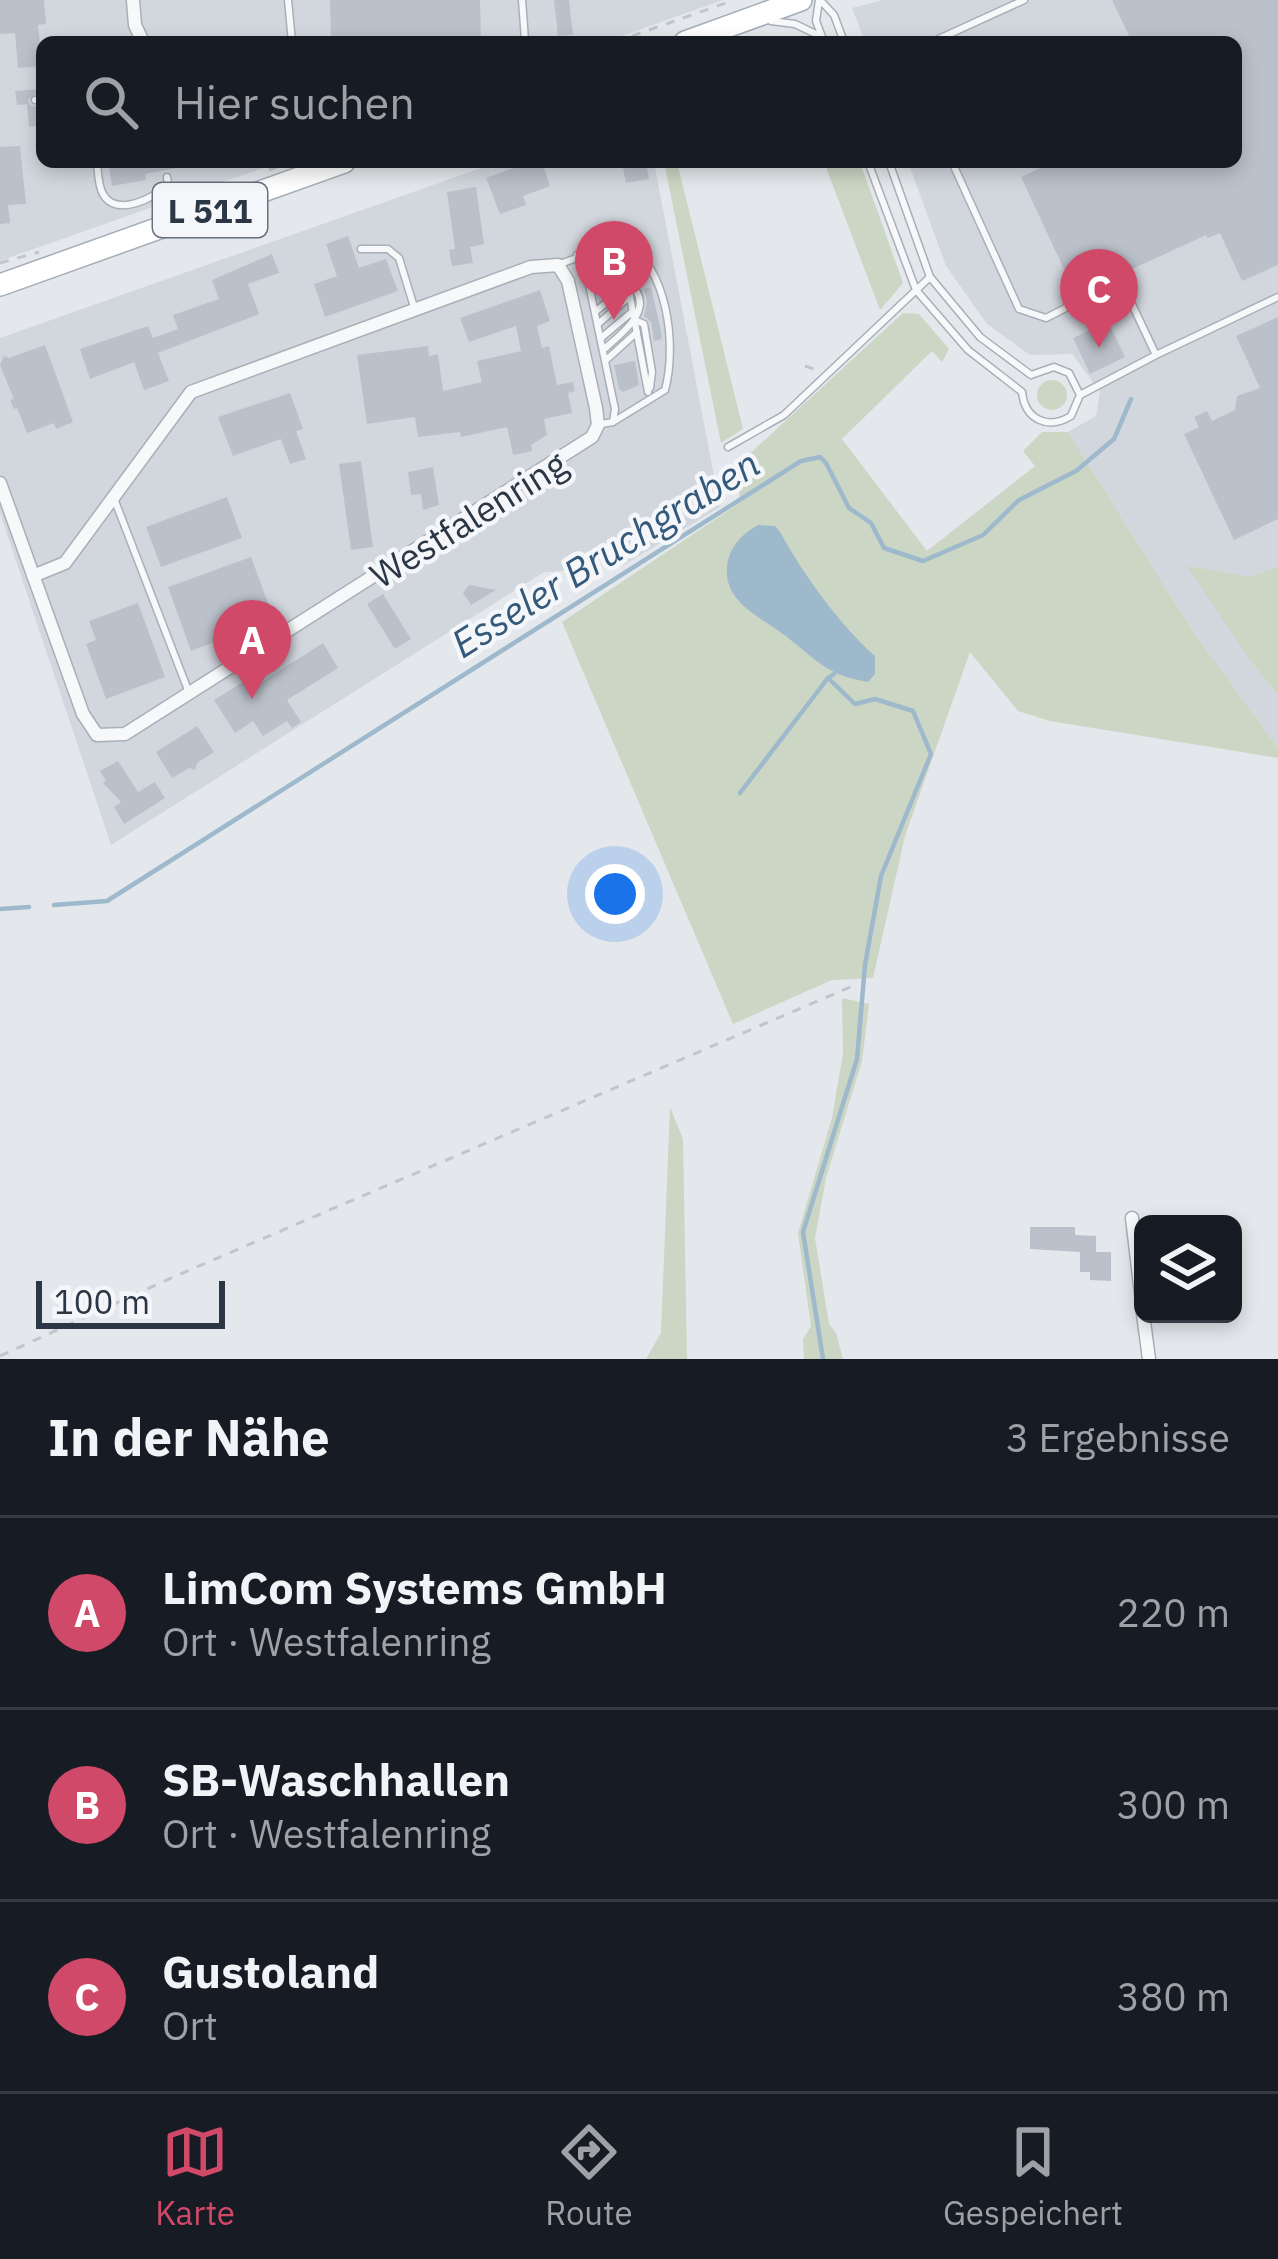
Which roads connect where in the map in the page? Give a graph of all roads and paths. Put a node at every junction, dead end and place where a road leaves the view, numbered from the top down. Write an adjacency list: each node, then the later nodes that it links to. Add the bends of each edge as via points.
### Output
1 (133, 0): 8 (street)
2 (288, 0): 9 (lane)
3 (522, 0): 10 (lane)
4 (801, 0): 7 (main road)
5 (819, 0): 14 (lane); 15 (lane)
6 (1024, 0): 16 (lane)
7 (739, 11): 11 (path); 12 (main road); 13 (lane)
8 (140, 36)
9 (291, 36)
10 (525, 36)
11 (640, 36)
12 (695, 36)
13 (816, 36)
14 (822, 36)
15 (842, 36)
16 (945, 36)
17 (98, 168): 22 (lane, via 106,200 117,204 160,193)
18 (327, 168): 29 (main road, L 511)
19 (870, 168): 30 (lane)
20 (891, 168): 27 (lane)
21 (955, 168): 43 (lane, via 1019,309 1046,318 1117,288)
22 (166, 177)
23 (361, 249): 33 (lane, via 388,249 399,258)
24 (593, 250): 25 (lane); 28 (lane); 50 (lane, via 623,241 649,264 658,286 671,366 665,390)
25 (578, 255): 26 (lane); 35 (lane)
26 (558, 265): 33 (street, via 531,267); 52 (street, Westfalenring)
27 (930, 277): 30 (lane); 40 (lane)
28 (627, 283): 31 (lane); 35 (lane); 36 (lane, via 641,308)
29 (0, 285)
30 (916, 290): 42 (lane); 47 (lane)
31 (630, 296): 34 (lane); 37 (lane)
32 (1278, 297): 43 (lane)
33 (416, 310): 55 (street, via 191,392)
34 (633, 310): 36 (lane); 39 (lane)
35 (595, 312): 37 (lane)
36 (635, 320): 38 (lane); 41 (lane); 50 (lane, via 648,342)
37 (598, 324): 39 (lane)
38 (638, 332): 44 (lane); 50 (lane)
39 (601, 338): 41 (lane)
40 (980, 338): 42 (lane); 46 (lane)
41 (603, 350): 44 (lane)
42 (968, 350): 48 (lane)
43 (1156, 355): 49 (lane)
44 (605, 361): 51 (lane)
45 (805, 366): 47 (path)
46 (1031, 375): 48 (lane); 49 (lane, via 1062,368)
47 (826, 376): 53 (lane, via 784,415)
48 (1022, 392): 49 (lane, via 1028,412 1050,424 1071,416)
49 (1080, 395)
50 (649, 397): 51 (lane)
51 (613, 422): 52 (lane)
52 (598, 425): 57 (street, Westfalenring, via 583,446)
53 (728, 447)
54 (0, 483): 56 (street, Westfalenring)
55 (113, 498): 56 (street, via 64,563); 57 (lane)
56 (33, 576): 57 (street, Westfalenring, via 82,714 97,735 125,734)
57 (189, 694)
58 (855, 985): 62 (path)
59 (1132, 1218): 60 (street)
60 (1134, 1235)
61 (1144, 1323): 63 (street)
62 (0, 1356)
63 (1149, 1359)

